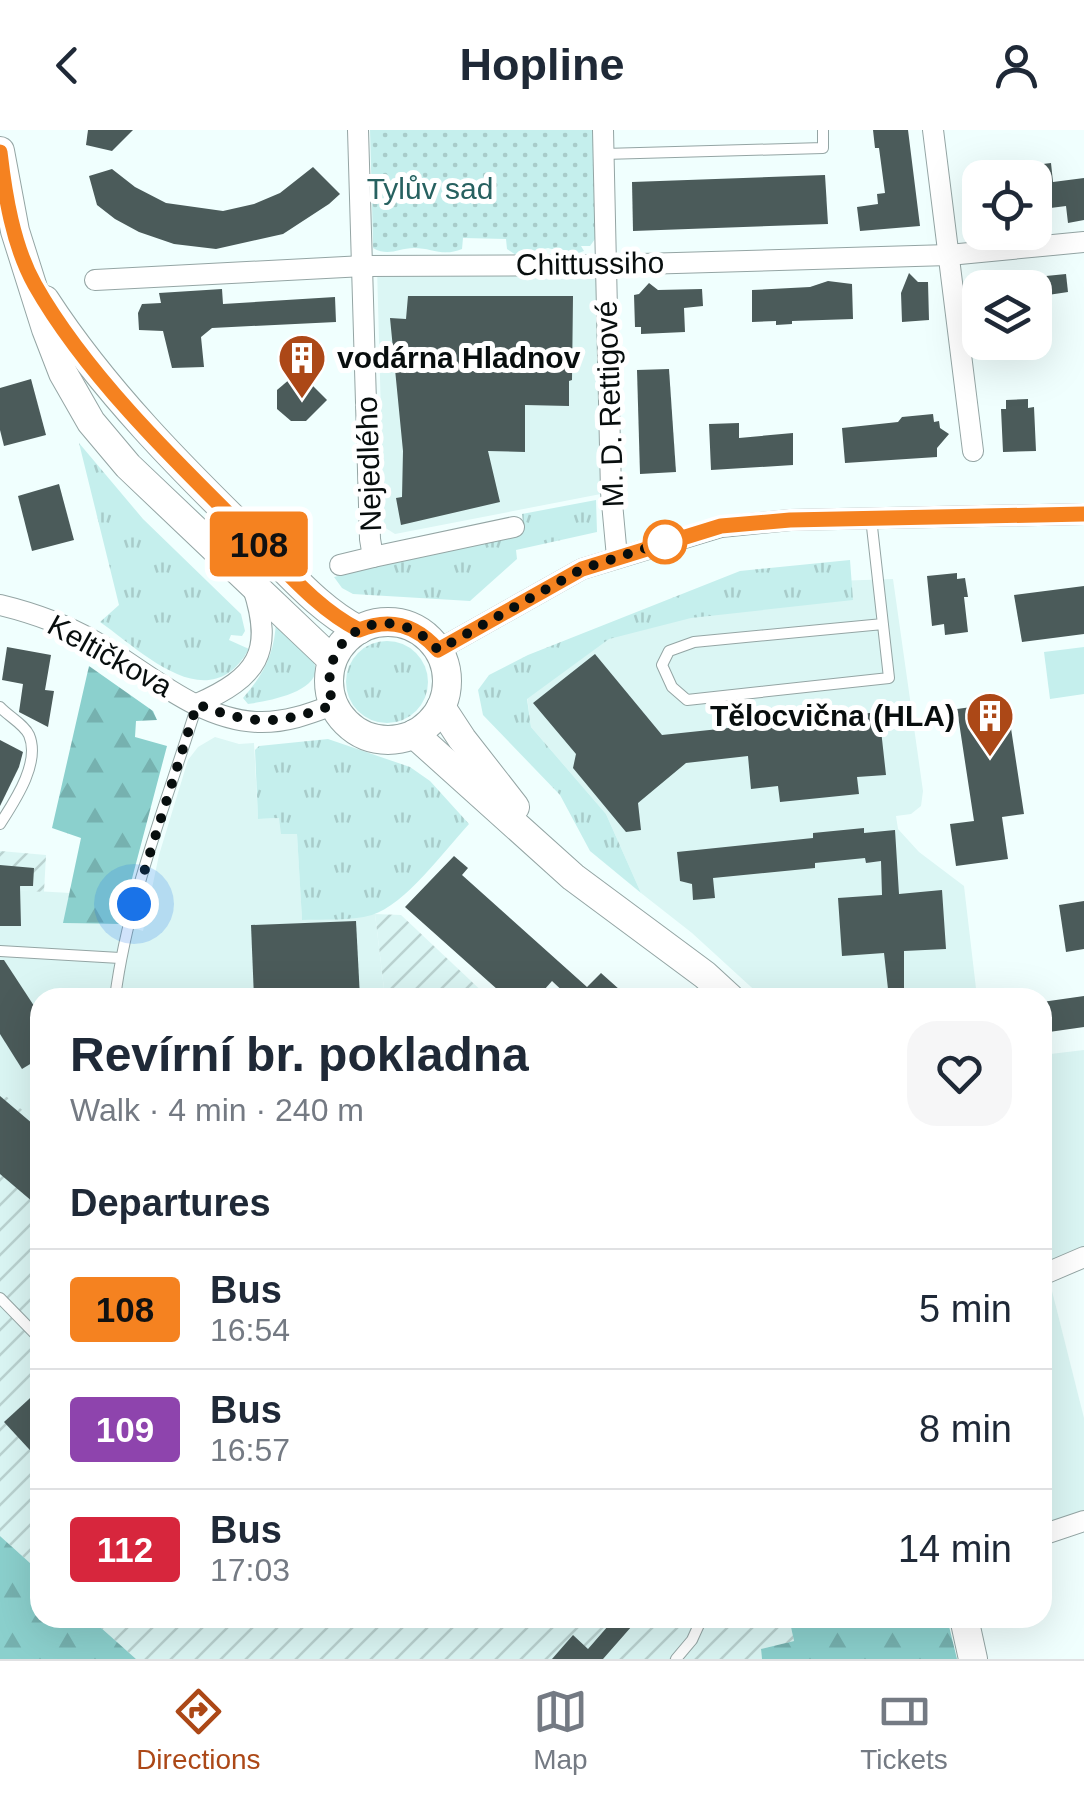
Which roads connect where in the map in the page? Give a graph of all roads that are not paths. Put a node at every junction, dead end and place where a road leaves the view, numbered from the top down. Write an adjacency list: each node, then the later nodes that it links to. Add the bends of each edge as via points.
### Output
1 (358, 130): 10 (street, Nejedlého)
2 (603, 130): 6 (street, M. D. Rettigové)
3 (823, 130): 6 (lane, via 823,148)
4 (932, 130): 8 (street)
5 (0, 151): 12 (street, via 15,231)
6 (604, 154): 9 (street, M. D. Rettigové)
7 (1084, 242): 8 (street, Chittussiho)
8 (949, 256): 9 (street, Chittussiho); 13 (street)
9 (606, 265): 10 (street, Chittussiho); 17 (street, M. D. Rettigové)
10 (364, 266): 11 (street, Chittussiho); 18 (street, Nejedlého)
11 (95, 280)
12 (34, 282): 20 (street, via 55,354 91,422); 23 (street, via 154,438 322,605)
13 (973, 451)
14 (1084, 514): 15 (street)
15 (871, 518): 17 (street, via 721,526); 22 (lane)
16 (514, 527): 18 (street, Nejedlého)
17 (617, 557): 24 (street, via 582,569)
18 (374, 558): 19 (street, Nejedlého)
19 (340, 566)
20 (252, 586): 25 (street); 26 (street, via 264,625 259,656 240,681)
21 (0, 606): 26 (street, Keltičkova, via 75,631)
22 (883, 624): 22 (lane, via 694,642 669,651 662,665 687,700 889,678)
23 (359, 630): 24 (street, via 401,624); 25 (street)
24 (438, 650): 28 (street, via 447,683)
25 (332, 660): 27 (street)
26 (197, 704): 27 (street, Keltičkova, via 257,722); 34 (lane)
27 (333, 705): 30 (street, via 368,737 399,740)
28 (441, 707): 30 (street); 32 (street)
29 (0, 708): 31 (lane, via 25,729 31,744 27,778)
30 (414, 734): 32 (street)
31 (0, 824)
32 (573, 877): 36 (street)
33 (0, 950): 34 (lane)
34 (120, 958): 35 (lane)
35 (116, 988)
36 (720, 988)
37 (1084, 1257): 38 (street)
38 (1052, 1271)
39 (0, 1298): 40 (lane)
40 (30, 1329)
41 (1084, 1521): 42 (street)
42 (1052, 1532)
43 (697, 1628): 45 (lane)
44 (966, 1628): 46 (street)
45 (676, 1659)
46 (973, 1659)

